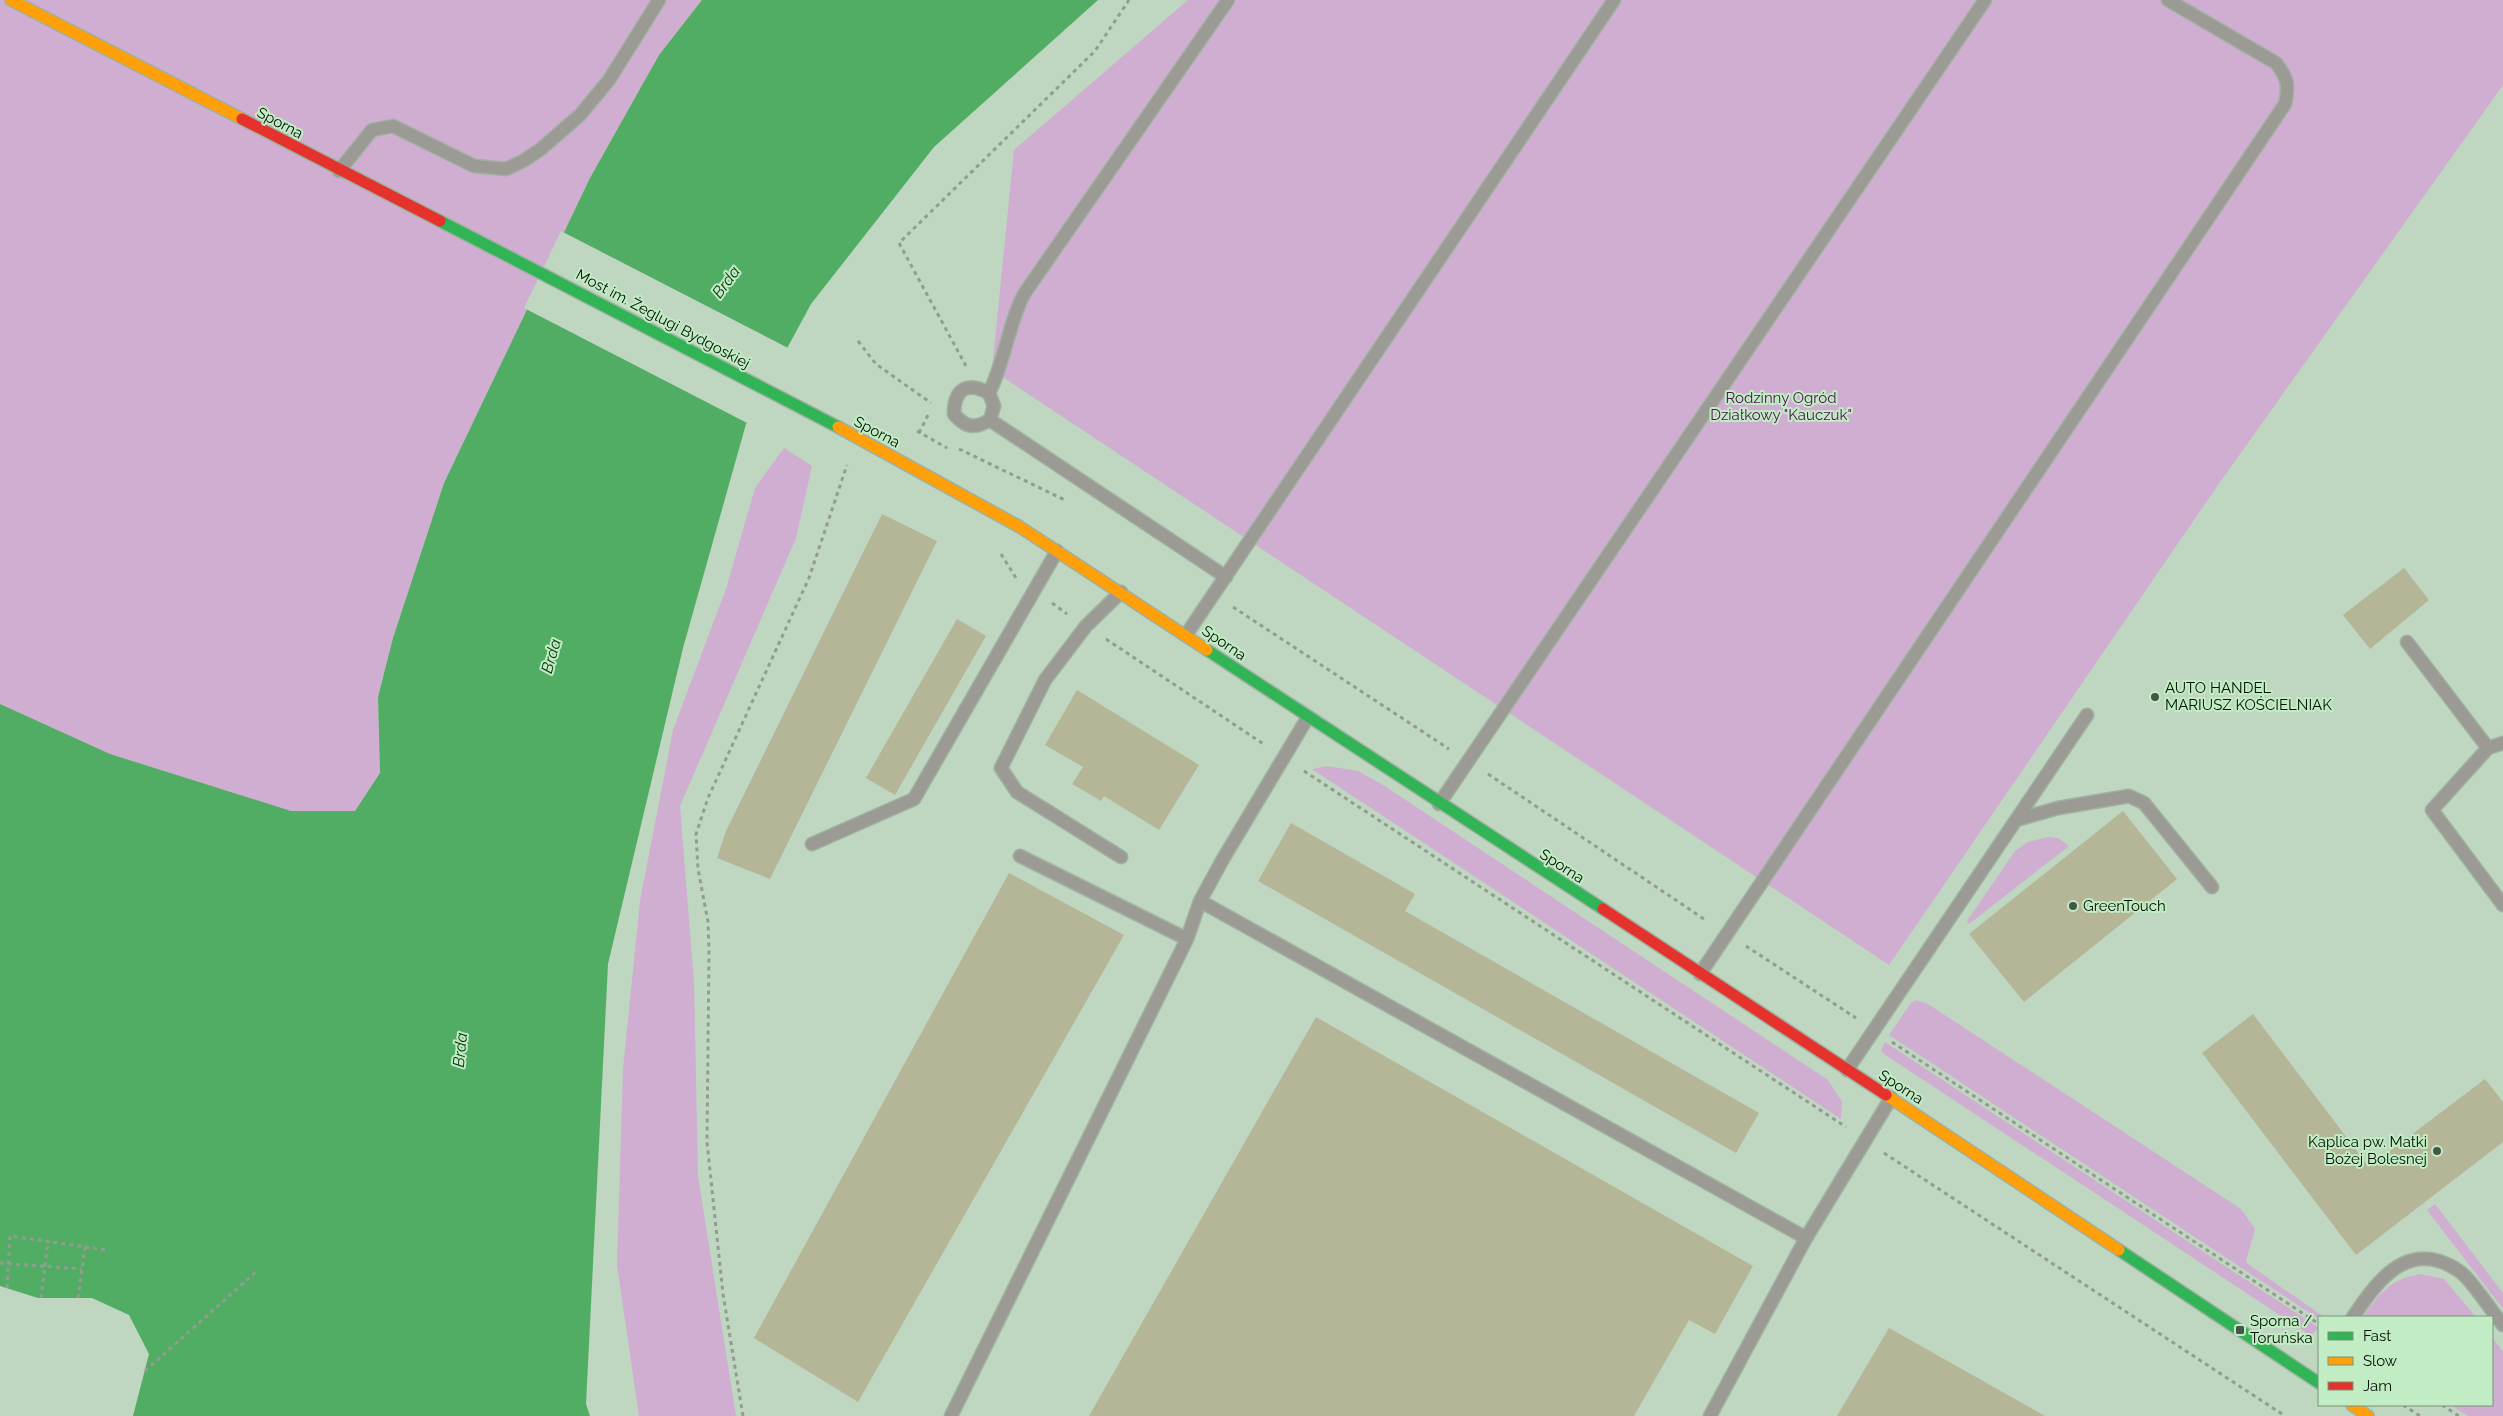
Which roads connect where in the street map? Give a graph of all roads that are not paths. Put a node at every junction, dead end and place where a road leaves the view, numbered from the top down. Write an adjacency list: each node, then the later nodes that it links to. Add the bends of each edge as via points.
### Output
1 (11, 0): 7 (street, Sporna)
2 (659, 0): 7 (lane, via 609,80 580,115 522,161 506,169 474,166 393,126 372,130)
3 (1228, 0): 9 (lane, via 1024,294 1002,365)
4 (1614, 0): 13 (lane)
5 (1985, 0): 21 (lane)
6 (2168, 0): 30 (lane, via 2276,63 2286,76 2289,87 2285,104)
7 (339, 171): 8 (street, Sporna)
8 (536, 269): 10 (street, Most im. Żeglugi Bydgoskiej)
9 (989, 392): 11 (lane, via 994,406); 11 (lane, via 977,386 963,389 954,400 954,414 964,425 978,427)
10 (775, 396): 12 (street, Sporna, via 967,496)
11 (990, 420): 13 (lane)
12 (1057, 551): 14 (street, Sporna); 23 (lane, via 914,799)
13 (1226, 577): 15 (lane)
14 (1121, 592): 15 (street, Sporna); 25 (lane, via 1086,626 1046,680 1001,768 1017,792)
15 (1186, 635): 18 (street, Sporna)
16 (2407, 642): 20 (lane)
17 (2087, 715): 22 (lane)
18 (1308, 717): 21 (street, Sporna); 27 (lane)
19 (2503, 743): 20 (lane)
20 (2488, 748): 28 (lane, via 2432,810)
21 (1440, 804): 30 (street, Sporna)
22 (2016, 820): 26 (lane, via 2058,808 2128,796 2144,803); 31 (lane)
23 (812, 844)
24 (1020, 856): 29 (lane)
25 (1121, 858)
26 (2212, 887)
27 (1200, 901): 29 (lane); 33 (lane)
28 (2503, 906)
29 (1187, 940): 38 (lane)
30 (1700, 974): 31 (street, Sporna)
31 (1847, 1070): 32 (street, Sporna)
32 (1892, 1098): 33 (lane); 36 (street, Sporna)
33 (1806, 1238): 39 (lane)
34 (2354, 1316): 35 (lane, via 2374,1286 2399,1264 2419,1258 2442,1262 2464,1275)
35 (2503, 1325)
36 (2315, 1380)
37 (2353, 1406): 40 (street)
38 (951, 1416)
39 (1710, 1416)
40 (2368, 1416)

